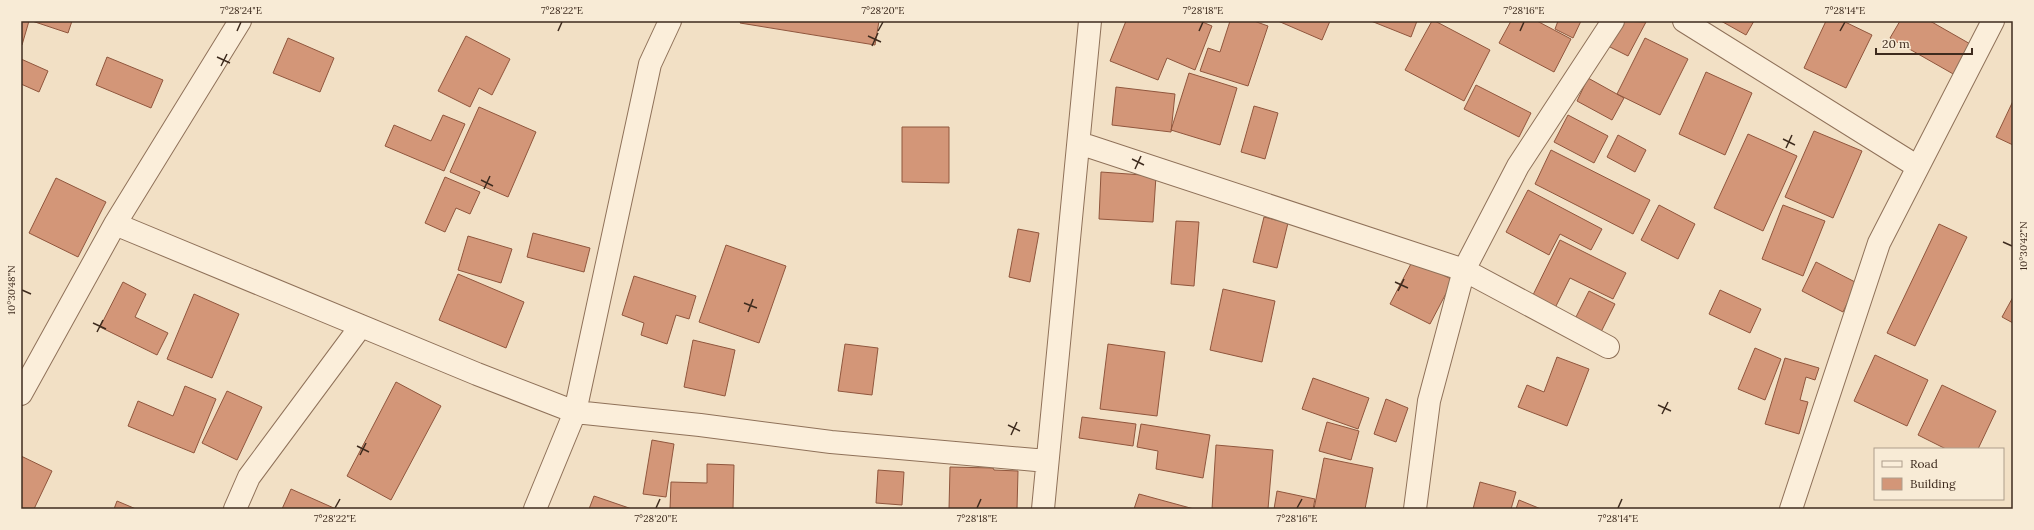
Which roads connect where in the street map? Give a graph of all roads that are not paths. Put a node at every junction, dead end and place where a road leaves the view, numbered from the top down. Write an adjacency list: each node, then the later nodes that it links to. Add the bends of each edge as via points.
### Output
1 (240, 21): 9 (street)
2 (670, 21): 14 (street, via 650,64)
3 (1090, 21): 7 (street)
4 (1613, 21): 10 (street, via 1518,166)
5 (1684, 21): 8 (street)
6 (1993, 21): 8 (street)
7 (1079, 143): 10 (street); 15 (street)
8 (1918, 167): 20 (street, via 1879,244)
9 (115, 224): 11 (street); 13 (street)
10 (1464, 270): 12 (street); 19 (street, via 1429,401)
11 (361, 326): 14 (street); 16 (street, via 249,477)
12 (1608, 347)
13 (21, 394)
14 (575, 412): 15 (street, via 831,442); 17 (street)
15 (1047, 461): 18 (street)
16 (234, 509)
17 (535, 509)
18 (1043, 509)
19 (1415, 509)
20 (1791, 509)

